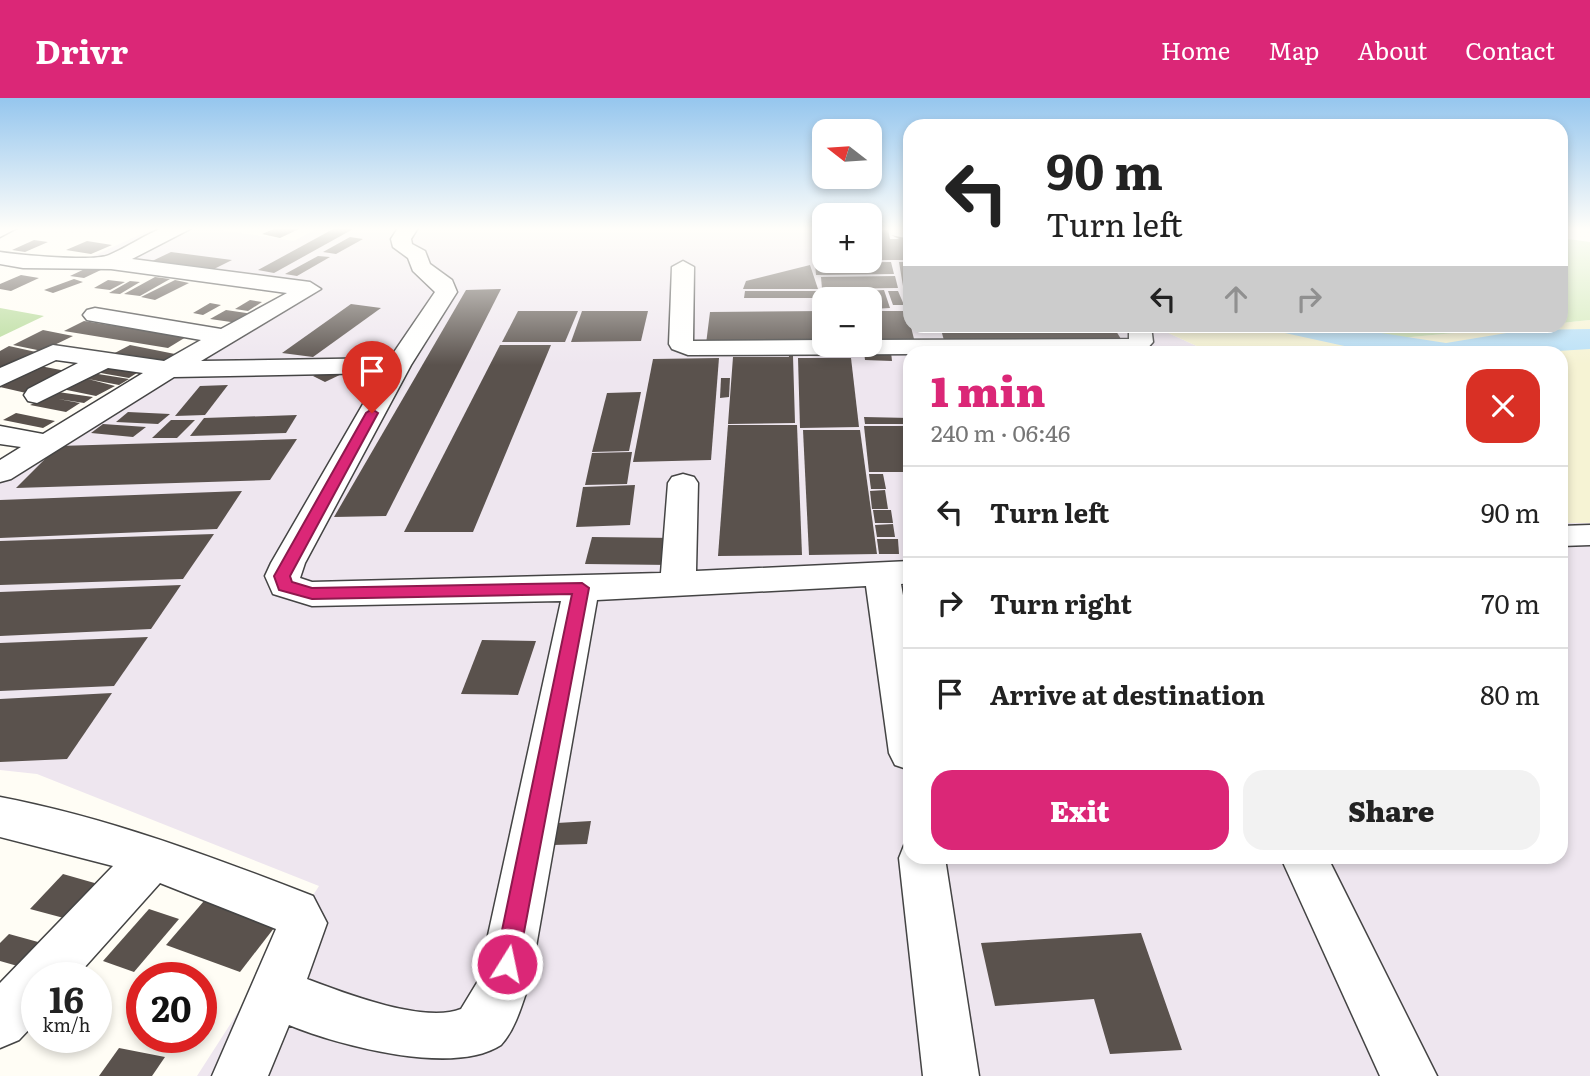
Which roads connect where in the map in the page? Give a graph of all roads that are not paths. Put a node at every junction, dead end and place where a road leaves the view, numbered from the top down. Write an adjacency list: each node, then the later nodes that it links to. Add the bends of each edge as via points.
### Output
1 (192, 274): 5 (street, via 310,289)
2 (429, 274): 9 (street, via 446,292)
3 (682, 274): 6 (street, via 681,344 688,348)
4 (95, 316): 5 (street)
5 (225, 337): 10 (street)
6 (921, 342): 7 (street)
7 (1136, 346)
8 (105, 359): 10 (street); 11 (street, via 49,352); 12 (street)
9 (397, 365): 10 (street); 21 (street, via 285,569 285,586 312,594)
10 (167, 369): 14 (street)
11 (0, 378)
12 (37, 396)
13 (0, 435): 14 (street)
14 (47, 443): 15 (street)
15 (0, 473)
16 (683, 483): 20 (street)
17 (1590, 535): 18 (street)
18 (1568, 536)
19 (896, 573): 20 (street); 22 (street)
20 (678, 583): 21 (street)
21 (582, 588): 28 (street, via 504,981 487,1020 473,1032 453,1037 410,1035 366,1026)
22 (903, 663)
23 (0, 817): 24 (street)
24 (153, 857): 27 (street); 28 (street, via 296,914 302,923 300,935)
25 (923, 864): 32 (street)
26 (1307, 864): 33 (street)
27 (56, 962)
28 (275, 993): 31 (street)
29 (21, 999): 30 (street)
30 (0, 1021)
31 (240, 1076)
32 (951, 1076)
33 (1409, 1076)

